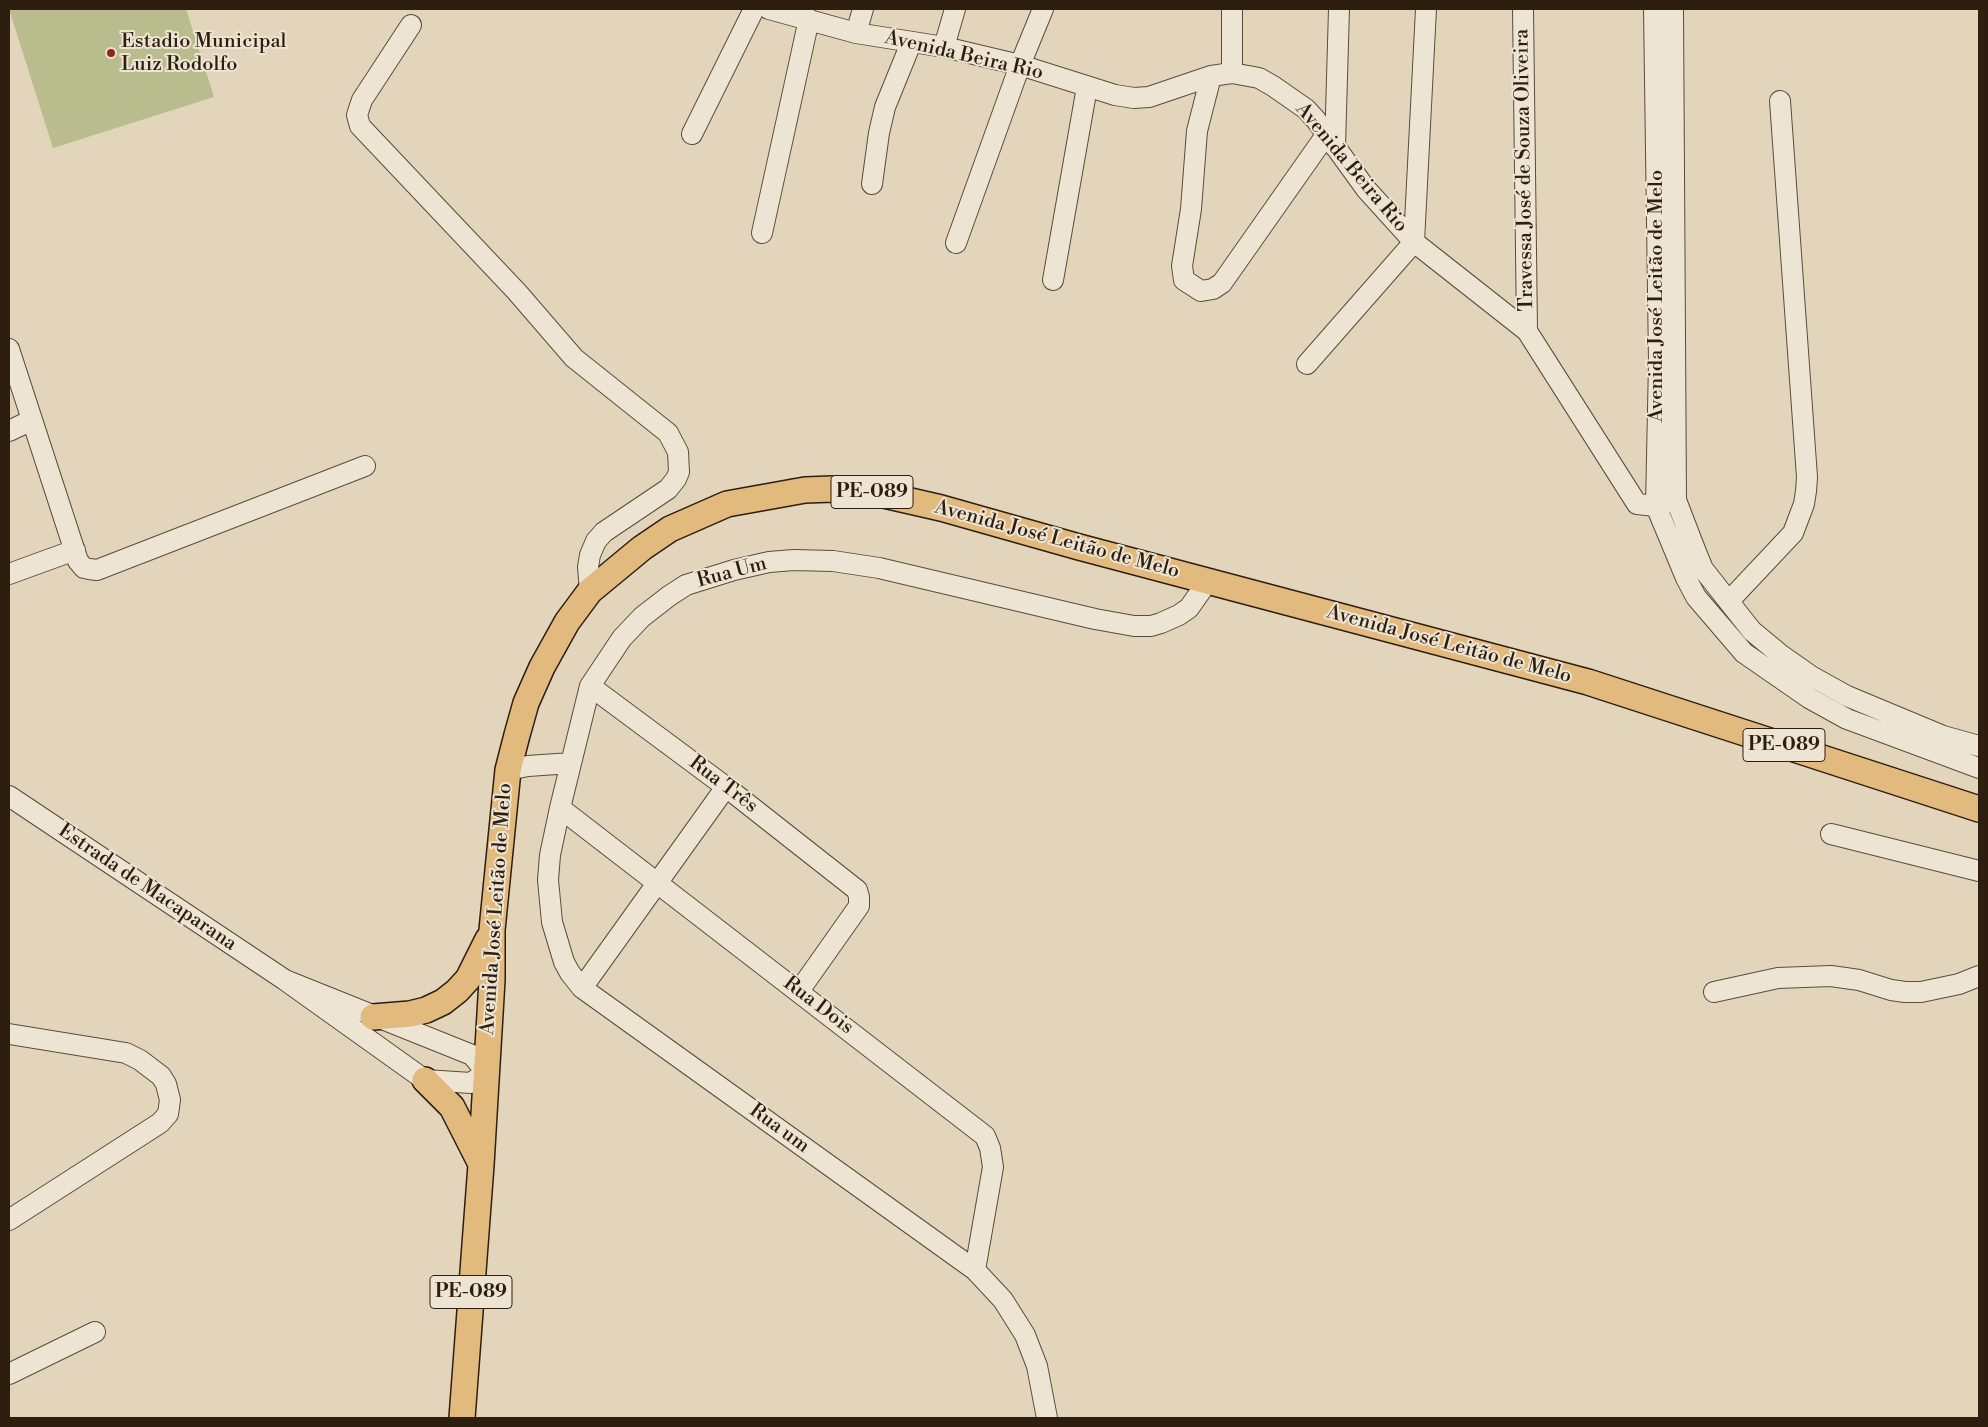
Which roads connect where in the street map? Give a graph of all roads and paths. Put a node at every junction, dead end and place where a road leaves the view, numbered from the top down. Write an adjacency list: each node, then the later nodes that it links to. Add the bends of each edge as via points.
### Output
1 (754, 9): 22 (street)
2 (769, 9): 12 (street, Avenida Beira Rio)
3 (863, 9): 14 (street)
4 (955, 9): 16 (street)
5 (1043, 9): 17 (street)
6 (1232, 9): 18 (street)
7 (1339, 9): 23 (street)
8 (1426, 9): 27 (street)
9 (1523, 9): 30 (street, Travessa José de Souza Oliveira)
10 (1654, 9): 25 (street, Avenida José Leitão de Melo)
11 (1673, 9): 25 (street, Avenida José Leitão de Melo)
12 (809, 19): 14 (street, Avenida Beira Rio); 26 (street)
13 (411, 25): 42 (street, via 362,100 357,115 360,126 517,292 574,358 668,433 678,452 679,472 668,489 604,532 596,541 588,567)
14 (856, 33): 15 (street, Avenida Beira Rio)
15 (911, 43): 16 (street, Avenida Beira Rio); 24 (street, via 884,107)
16 (944, 47): 17 (street, Avenida Beira Rio)
17 (1020, 65): 20 (street, Avenida Beira Rio); 28 (street)
18 (1232, 73): 19 (street, Avenida Beira Rio); 23 (street, Avenida Beira Rio, via 1259,78 1273,86 1306,109)
19 (1212, 76): 20 (street, Avenida Beira Rio, via 1149,97 1115,95); 23 (street, via 1197,130 1191,209 1182,266 1184,280 1201,291 1222,283)
20 (1087, 86): 29 (street)
21 (1780, 101): 43 (street, via 1806,491 1793,533)
22 (692, 134)
23 (1331, 141): 27 (street, Avenida Beira Rio, via 1366,188)
24 (872, 184)
25 (1665, 203): 36 (street, Avenida José Leitão de Melo); 37 (street, Avenida José Leitão de Melo)
26 (762, 233)
27 (1414, 242): 30 (street, Avenida Beira Rio); 32 (street)
28 (956, 243)
29 (1053, 280)
30 (1527, 331): 37 (street, Avenida Beira Rio, via 1635,502)
31 (9, 349): 33 (street)
32 (1307, 364)
33 (32, 420): 34 (street); 38 (street)
34 (9, 431)
35 (365, 466): 38 (street, via 97,570 84,568)
36 (1676, 500): 37 (street); 39 (street, Avenida José Leitão de Melo)
37 (1656, 506): 39 (street, Avenida José Leitão de Melo)
38 (77, 556): 40 (street)
39 (1695, 573): 43 (street, Avenida José Leitão de Melo); 47 (street, Avenida José Leitão de Melo, via 1696,597 1744,653 1809,698 1847,719)
40 (9, 574)
41 (1208, 581): 42 (main road, Avenida José Leitão de Melo / PE-089, via 941,508 871,492 833,489 805,490 727,504 670,529); 44 (street, Rua Um, via 1189,608 1171,620 1151,626 1134,626 879,568 833,561 768,562 686,585 669,596 622,638); 52 (main road, Avenida José Leitão de Melo / PE-089, via 1588,682)
42 (590, 591): 48 (main road, Avenida José Leitão de Melo / PE-089, via 567,622 542,667 526,703)
43 (1729, 601): 45 (street, Avenida José Leitão de Melo, via 1752,632 1818,680 1847,696 1943,736)
44 (590, 686): 46 (street, Rua Um); 49 (street, Rua Três)
45 (1979, 746)
46 (571, 763): 48 (street); 51 (street, Rua Um)
47 (1979, 768)
48 (508, 770): 56 (main road, Avenida José Leitão de Melo / PE-089)
49 (726, 787): 55 (street); 60 (street, Rua Três, via 854,886 858,893 860,906)
50 (9, 796): 58 (street, Estrada de Macaparana)
51 (560, 808): 55 (street, Rua Dois); 59 (street, Rua Um, via 550,855 549,901 564,962)
52 (1979, 809)
53 (1831, 834): 54 (street)
54 (1979, 871)
55 (656, 883): 59 (street); 60 (street, Rua Dois)
56 (492, 930): 62 (main road, via 474,970 451,996 419,1012); 64 (main road, Avenida José Leitão de Melo / PE-089)
57 (1979, 976): 61 (street, via 1921,992 1898,991 1831,976 1778,978)
58 (285, 980): 62 (street, Estrada de Macaparana); 65 (street, Estrada de Macaparana)
59 (582, 988): 68 (street, Rua um)
60 (799, 991): 68 (street, Rua Dois, via 980,1130 988,1141 993,1167)
61 (1714, 992)
62 (373, 1016): 64 (street, Estrada de Macaparana, via 472,1055)
63 (9, 1034): 67 (street, via 126,1053 153,1069 166,1084 170,1100 168,1114 160,1123)
64 (486, 1072): 65 (street, via 470,1082); 66 (main road, Avenida José Leitão de Melo / PE-089)
65 (425, 1080): 66 (main road, via 452,1107)
66 (481, 1166): 71 (main road, Avenida José Leitão de Melo / PE-089)
67 (9, 1220)
68 (975, 1270): 72 (street, Rua um, via 1003,1300 1024,1335 1037,1366)
69 (95, 1332): 70 (street)
70 (9, 1374)
71 (462, 1418)
72 (1047, 1418)

